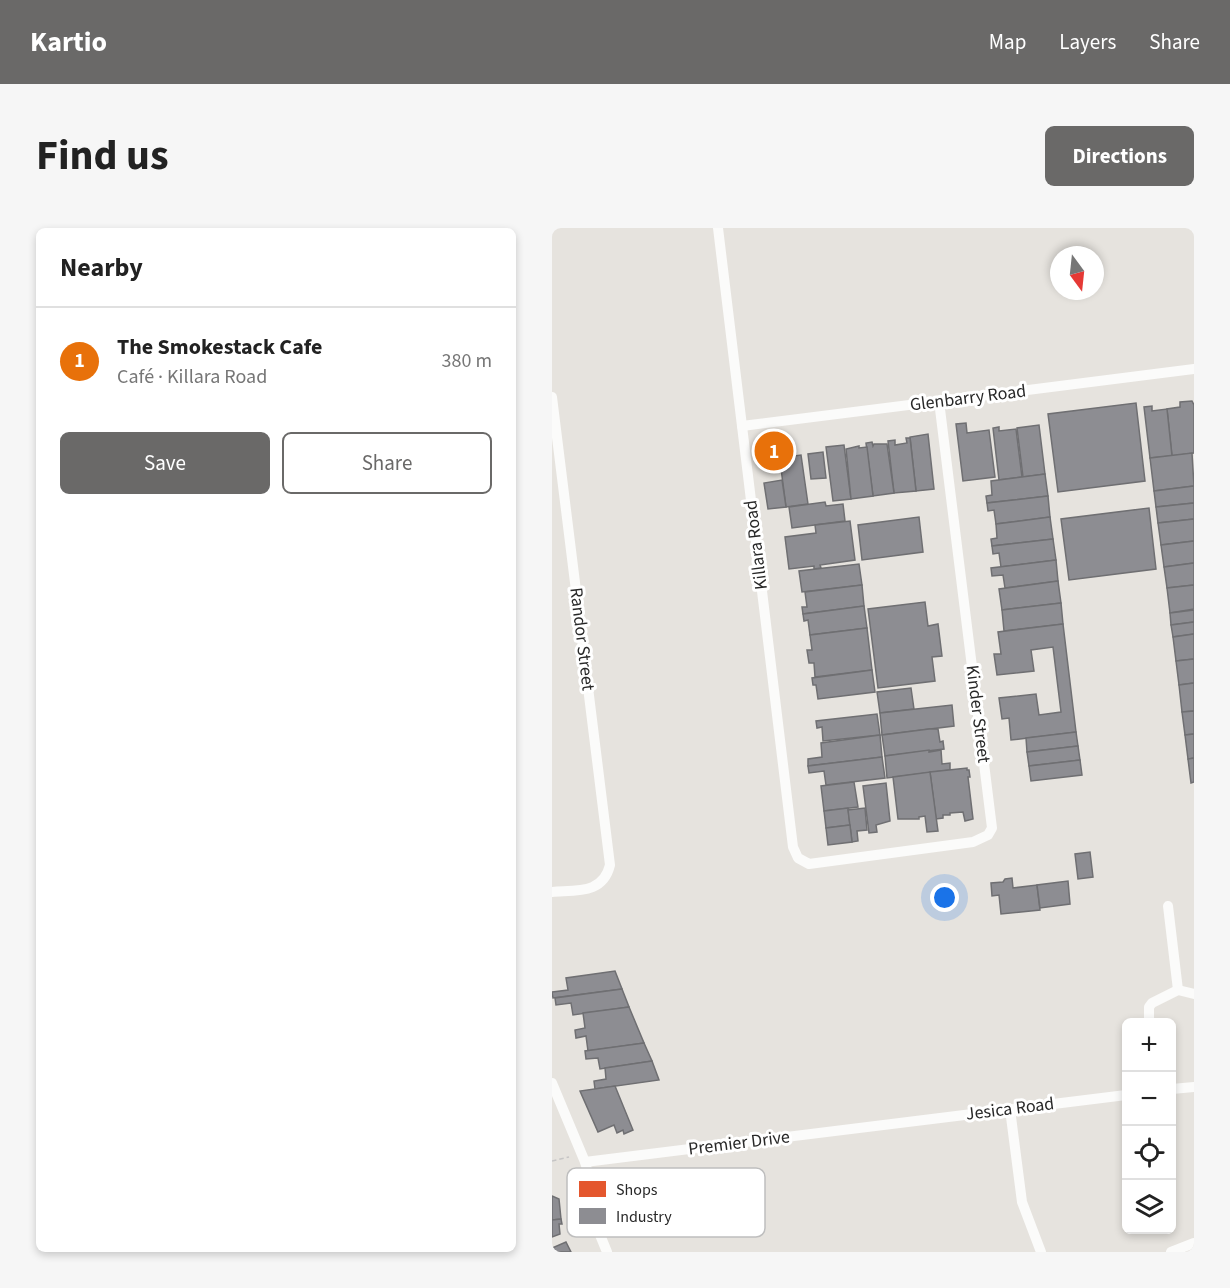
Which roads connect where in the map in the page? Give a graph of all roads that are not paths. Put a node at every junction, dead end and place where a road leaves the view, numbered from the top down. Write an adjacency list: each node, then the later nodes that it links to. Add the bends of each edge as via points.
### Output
1 (717, 228): 5 (street, Killara Road)
2 (1194, 369): 4 (street, Glenbarry Road)
3 (552, 397): 7 (street, Randor Street, via 610,865 597,886)
4 (939, 401): 5 (street, Glenbarry Road); 6 (street, Kinder Street, via 992,828 984,838 973,842 813,864)
5 (742, 426): 6 (street, Killara Road, via 793,847)
6 (800, 860)
7 (552, 892)
8 (1168, 906): 9 (street)
9 (1178, 990): 10 (street); 11 (street, via 1150,1004)
10 (1194, 994)
11 (1149, 1018)
12 (552, 1083): 18 (street)
13 (1194, 1087): 14 (street)
14 (1176, 1089)
15 (1122, 1095): 16 (street, Jesica Road)
16 (1010, 1109): 17 (street, Jesica Road); 23 (street, via 1022,1202)
17 (894, 1124): 18 (street, Premier Drive)
18 (585, 1162): 19 (street)
19 (587, 1168)
20 (601, 1237): 22 (street)
21 (1194, 1242): 24 (street)
22 (607, 1252)
23 (1041, 1252)
24 (1171, 1252)

